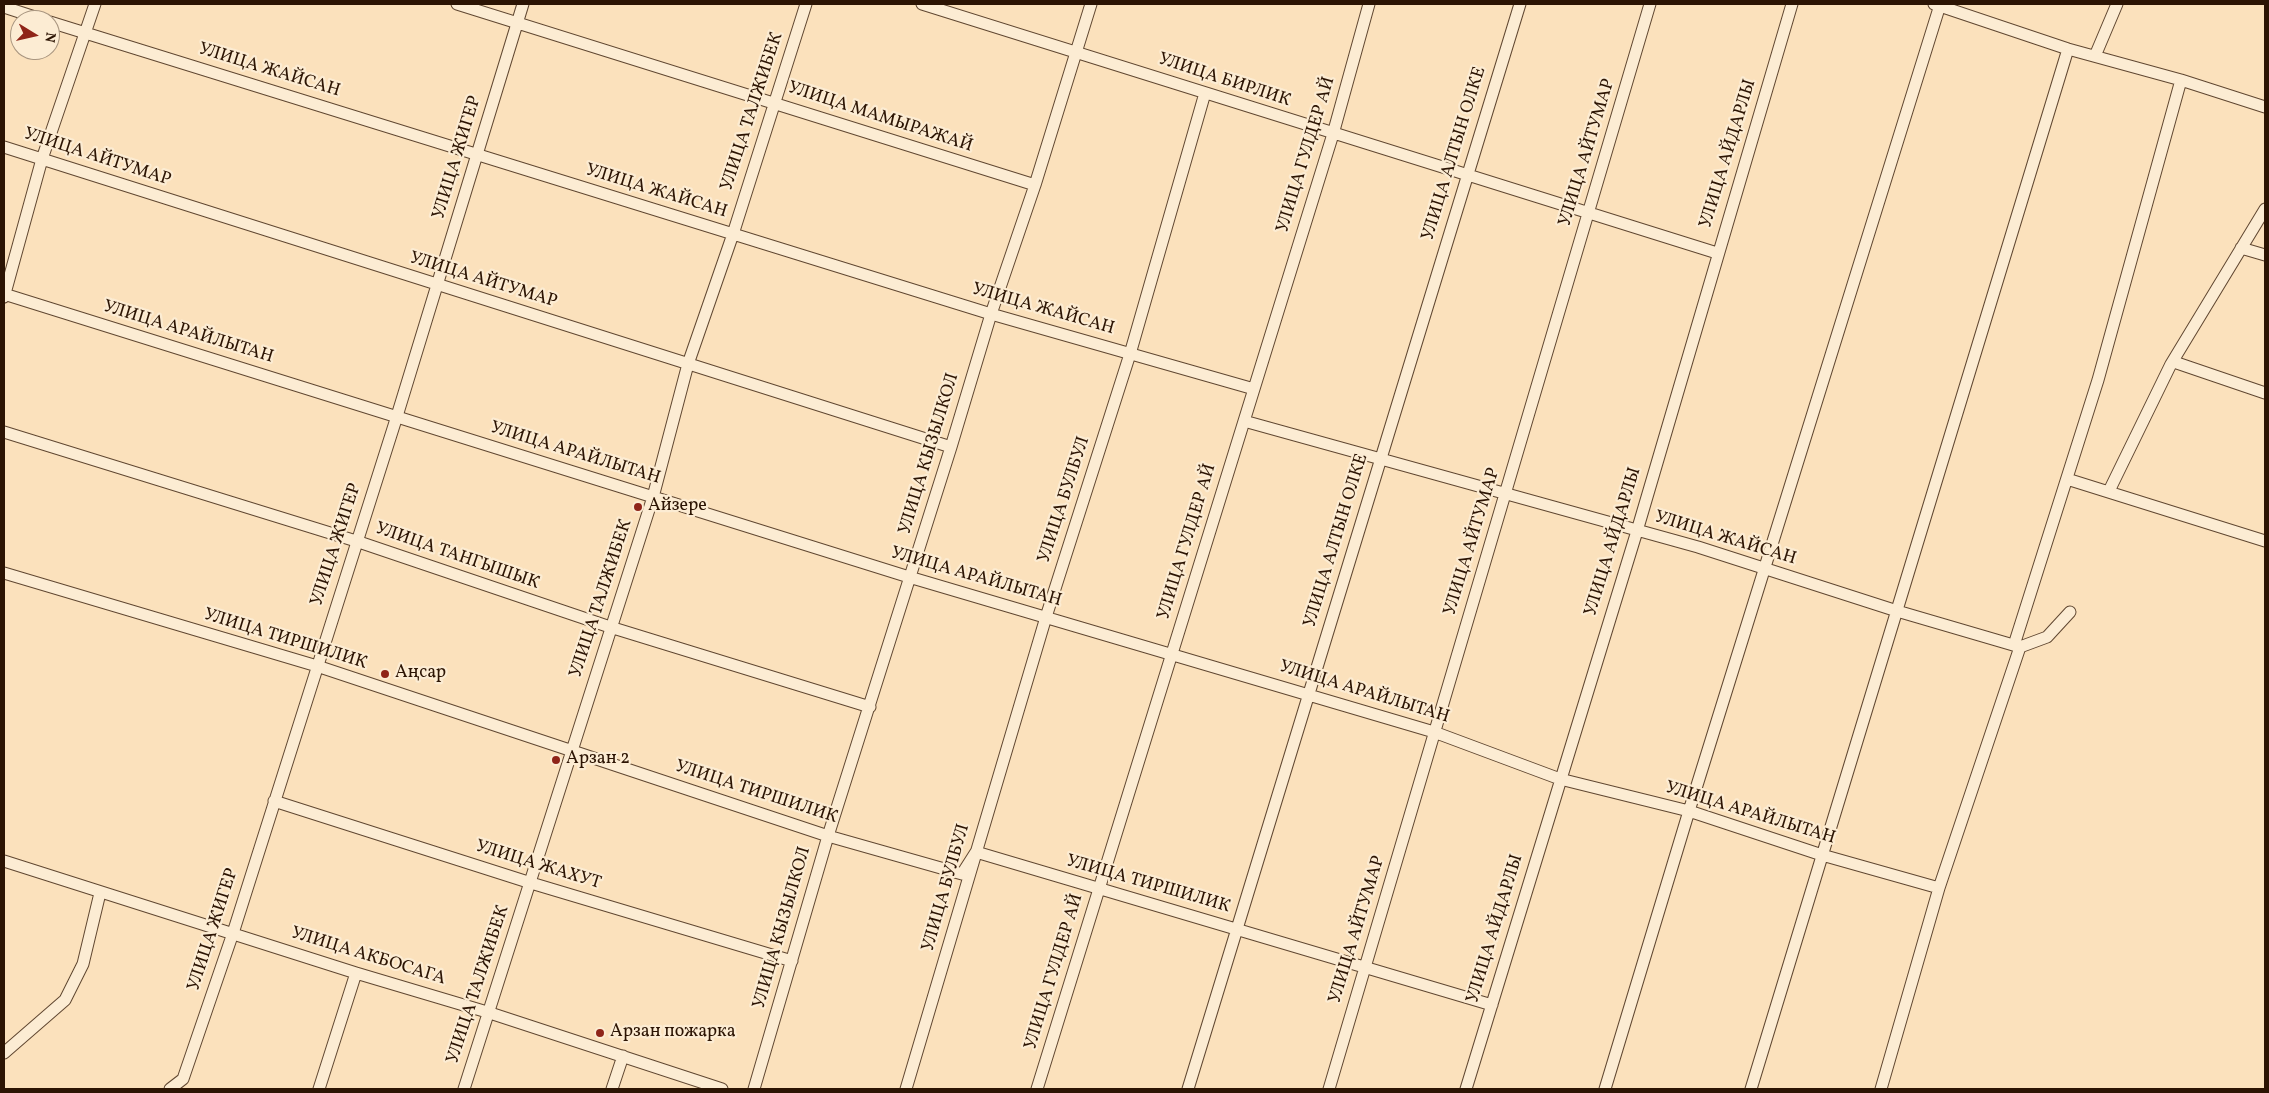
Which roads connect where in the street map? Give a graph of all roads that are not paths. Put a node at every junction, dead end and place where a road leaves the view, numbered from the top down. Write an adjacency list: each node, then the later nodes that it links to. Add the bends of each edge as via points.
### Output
1 (95, 4): 15 (street)
2 (457, 4): 13 (street, УЛИЦА МАМЫРАЖАЙ)
3 (523, 4): 13 (street, УЛИЦА ЖИГЕР)
4 (806, 4): 21 (street, УЛИЦА ТАЛЖИБЕК)
5 (922, 4): 17 (street, УЛИЦА БИРЛИК)
6 (1091, 4): 17 (street, УЛИЦА КЫЗЫЛКОЛ)
7 (1520, 4): 27 (street, УЛИЦА АЛТЫН ОЛКЕ)
8 (1650, 4): 30 (street, УЛИЦА АЙТУМАР)
9 (1792, 4): 33 (street, УЛИЦА АЙДАРЛЫ)
10 (2117, 4): 18 (street)
11 (1365, 5): 23 (street, УЛИЦА ГУЛДЕР АЙ)
12 (1937, 5): 16 (street); 55 (street)
13 (517, 24): 21 (street, УЛИЦА МАМЫРАЖАЙ); 25 (street, УЛИЦА ЖИГЕР)
14 (60, 25): 15 (street, УЛИЦА ЖАЙСАН)
15 (87, 33): 25 (street, УЛИЦА ЖАЙСАН); 26 (street)
16 (2068, 49): 18 (street); 58 (street)
17 (1075, 52): 20 (street, УЛИЦА БИРЛИК); 28 (street, УЛИЦА КЫЗЫЛКОЛ)
18 (2095, 56): 19 (street)
19 (2181, 80): 22 (street); 48 (street, via 2098,380)
20 (1205, 93): 23 (street, УЛИЦА БИРЛИК); 38 (street, УЛИЦА БУЛБУЛ)
21 (775, 103): 28 (street, УЛИЦА МАМЫРАЖАЙ); 31 (street, УЛИЦА ТАЛЖИБЕК)
22 (2265, 107)
23 (1333, 134): 27 (street, УЛИЦА БИРЛИК); 41 (street, УЛИЦА ГУЛДЕР АЙ)
24 (4, 147): 26 (street, УЛИЦА АЙТУМАР)
25 (478, 154): 31 (street, УЛИЦА ЖАЙСАН); 35 (street, УЛИЦА ЖИГЕР)
26 (42, 159): 35 (street, УЛИЦА АЙТУМАР); 36 (street)
27 (1467, 175): 30 (street, УЛИЦА БИРЛИК); 47 (street, УЛИЦА АЛТЫН ОЛКЕ)
28 (1035, 185): 37 (street, УЛИЦА КЫЗЫЛКОЛ)
29 (2265, 209): 32 (street)
30 (1588, 213): 33 (street, УЛИЦА БИРЛИК); 50 (street, УЛИЦА АЙТУМАР)
31 (733, 234): 37 (street, УЛИЦА ЖАЙСАН); 40 (street, УЛИЦА ТАЛЖИБЕК)
32 (2241, 248): 34 (street); 39 (street)
33 (1717, 253): 52 (street, УЛИЦА АЙДАРЛЫ)
34 (2265, 255)
35 (436, 286): 40 (street, УЛИЦА АЙТУМАР); 43 (street, УЛИЦА ЖИГЕР)
36 (4, 295): 43 (street, УЛИЦА АРАЙЛЫТАН)
37 (991, 314): 38 (street, УЛИЦА ЖАЙСАН); 46 (street, УЛИЦА КЫЗЫЛКОЛ)
38 (1130, 354): 41 (street, УЛИЦА ЖАЙСАН); 60 (street, УЛИЦА БУЛБУЛ)
39 (2174, 362): 42 (street); 49 (street)
40 (688, 364): 46 (street, УЛИЦА АЙТУМАР); 51 (street, УЛИЦА ТАЛЖИБЕК)
41 (1254, 389): 44 (street, УЛИЦА ГУЛДЕР АЙ)
42 (2265, 392)
43 (397, 416): 51 (street, УЛИЦА АРАЙЛЫТАН); 54 (street, УЛИЦА ЖИГЕР)
44 (1244, 420): 47 (street, УЛИЦА ЖАЙСАН); 63 (street, УЛИЦА ГУЛДЕР АЙ)
45 (4, 432): 54 (street, УЛИЦА ТАНГЫШЫК)
46 (952, 448): 57 (street, УЛИЦА КЫЗЫЛКОЛ)
47 (1380, 459): 50 (street, УЛИЦА ЖАЙСАН); 65 (street, УЛИЦА АЛТЫН ОЛКЕ)
48 (2067, 479): 49 (street); 62 (street)
49 (2109, 492): 53 (street)
50 (1505, 495): 52 (street, УЛИЦА ЖАЙСАН); 67 (street, УЛИЦА АЙТУМАР)
51 (653, 497): 57 (street, УЛИЦА АРАЙЛЫТАН); 61 (street, УЛИЦА ТАЛЖИБЕК)
52 (1637, 531): 55 (street, УЛИЦА ЖАЙСАН); 69 (street, УЛИЦА АЙДАРЛЫ)
53 (2265, 541)
54 (356, 542): 61 (street, УЛИЦА ТАНГЫШЫК); 64 (street, УЛИЦА ЖИГЕР)
55 (1765, 568): 58 (street, УЛИЦА ЖАЙСАН); 71 (street)
56 (4, 573): 64 (street, УЛИЦА ТИРШИЛИК)
57 (909, 577): 60 (street, УЛИЦА АРАЙЛЫТАН); 66 (street, УЛИЦА КЫЗЫЛКОЛ)
58 (1897, 611): 62 (street, УЛИЦА ЖАЙСАН); 74 (street)
59 (2070, 612): 62 (street, via 2047,637)
60 (1046, 616): 63 (street, УЛИЦА АРАЙЛЫТАН); 73 (street, УЛИЦА БУЛБУЛ)
61 (610, 627): 66 (street, УЛИЦА ТАНГЫШЫК); 68 (street, УЛИЦА ТАЛЖИБЕК)
62 (2017, 646): 77 (street)
63 (1172, 653): 65 (street, УЛИЦА АРАЙЛЫТАН); 78 (street, УЛИЦА ГУЛДЕР АЙ)
64 (317, 666): 68 (street, УЛИЦА ТИРШИЛИК); 70 (street, УЛИЦА ЖИГЕР)
65 (1309, 694): 67 (street, УЛИЦА АРАЙЛЫТАН); 80 (street, УЛИЦА АЛТЫН ОЛКЕ)
66 (870, 707): 72 (street, УЛИЦА КЫЗЫЛКОЛ)
67 (1434, 732): 69 (street, УЛИЦА АРАЙЛЫТАН); 83 (street, УЛИЦА АЙТУМАР)
68 (572, 750): 72 (street, УЛИЦА ТИРШИЛИК); 76 (street, УЛИЦА ТАЛЖИБЕК)
69 (1560, 779): 71 (street, УЛИЦА АРАЙЛЫТАН); 85 (street, УЛИЦА АЙДАРЛЫ)
70 (274, 801): 76 (street, УЛИЦА ЖАХУТ); 81 (street, УЛИЦА ЖИГЕР)
71 (1689, 811): 74 (street, УЛИЦА АРАЙЛЫТАН); 100 (street)
72 (828, 836): 73 (street, УЛИЦА ТИРШИЛИК, via 962,874); 82 (street, УЛИЦА КЫЗЫЛКОЛ)
73 (976, 852): 78 (street, УЛИЦА ТИРШИЛИК); 95 (street, УЛИЦА БУЛБУЛ)
74 (1822, 855): 77 (street, УЛИЦА АРАЙЛЫТАН); 101 (street)
75 (4, 861): 79 (street, УЛИЦА АКБОСАГА)
76 (531, 882): 82 (street, УЛИЦА ЖАХУТ); 86 (street, УЛИЦА ТАЛЖИБЕК)
77 (1939, 888): 102 (street)
78 (1099, 889): 80 (street, УЛИЦА ТИРШИЛИК); 96 (street, УЛИЦА ГУЛДЕР АЙ)
79 (100, 893): 81 (street, УЛИЦА АКБОСАГА); 87 (street, via 83,964 65,1000)
80 (1237, 930): 83 (street, УЛИЦА ТИРШИЛИК); 97 (street, УЛИЦА АЛТЫН ОЛКЕ)
81 (233, 933): 84 (street, УЛИЦА АКБОСАГА); 89 (street, УЛИЦА ЖИГЕР, via 182,1079)
82 (792, 961): 94 (street, УЛИЦА КЫЗЫЛКОЛ)
83 (1365, 967): 85 (street, УЛИЦА ТИРШИЛИК); 98 (street, УЛИЦА АЙТУМАР)
84 (356, 973): 86 (street, УЛИЦА АКБОСАГА); 90 (street)
85 (1492, 1005): 99 (street, УЛИЦА АЙДАРЛЫ)
86 (488, 1012): 88 (street, УЛИЦА АКБОСАГА); 91 (street, УЛИЦА ТАЛЖИБЕК)
87 (4, 1052)
88 (623, 1056): 92 (street); 93 (street, УЛИЦА АКБОСАГА)
89 (170, 1089)
90 (319, 1089)
91 (464, 1089)
92 (612, 1089)
93 (722, 1089)
94 (754, 1089)
95 (906, 1089)
96 (1037, 1089)
97 (1188, 1089)
98 (1329, 1089)
99 (1466, 1089)
100 (1605, 1089)
101 (1751, 1089)
102 (1881, 1089)

